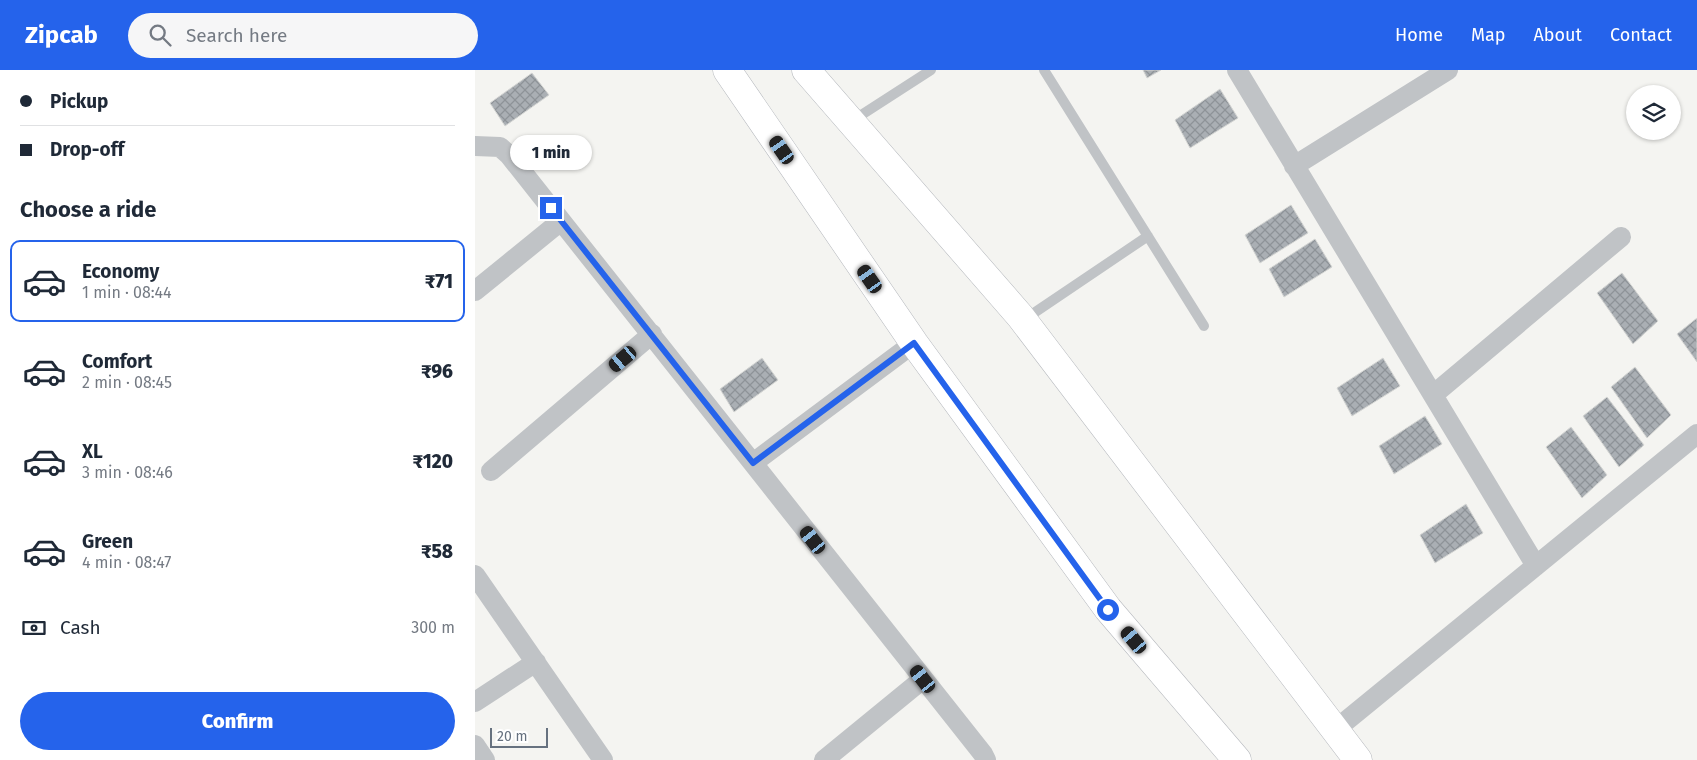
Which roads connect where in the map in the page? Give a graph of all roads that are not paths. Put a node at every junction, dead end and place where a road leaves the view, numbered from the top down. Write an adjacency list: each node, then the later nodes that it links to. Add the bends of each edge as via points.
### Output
1 (727, 70): 17 (main road)
2 (807, 70): 7 (main road)
3 (931, 70): 7 (lane)
4 (1044, 70): 11 (lane)
5 (1237, 70): 9 (street)
6 (1448, 70): 9 (street)
7 (852, 121): 14 (main road)
8 (475, 146): 10 (street, via 500,147)
9 (1294, 166): 18 (street)
10 (561, 221): 13 (street); 16 (street)
11 (1148, 236): 14 (lane); 15 (lane)
12 (1621, 237): 18 (street)
13 (475, 291)
14 (1023, 321): 27 (main road)
15 (1204, 326)
16 (652, 334): 20 (street); 21 (street)
17 (914, 343): 20 (street); 33 (main road, via 1108,610)
18 (1433, 395): 22 (street)
19 (1697, 434): 22 (street)
20 (753, 463): 25 (street)
21 (491, 471)
22 (1536, 566): 27 (street)
23 (475, 576): 24 (street)
24 (536, 662): 26 (street); 30 (street)
25 (923, 679): 31 (street); 32 (street)
26 (475, 702)
27 (1335, 730): 34 (main road)
28 (475, 745): 29 (street)
29 (485, 760)
30 (603, 760)
31 (824, 760)
32 (986, 760)
33 (1237, 760)
34 (1358, 760)

